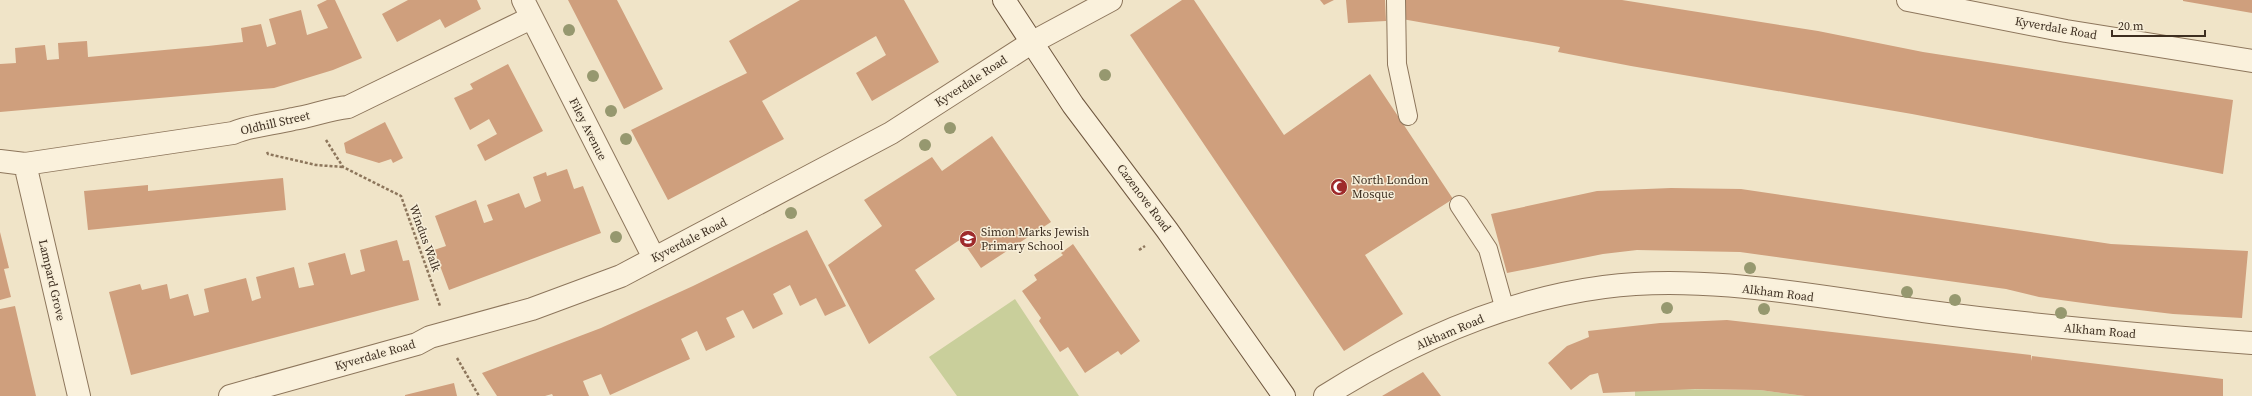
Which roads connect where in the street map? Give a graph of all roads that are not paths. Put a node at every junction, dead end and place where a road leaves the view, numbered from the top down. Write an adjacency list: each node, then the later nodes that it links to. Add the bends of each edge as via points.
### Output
1 (1004, 0): 6 (street, Cazenove Road)
2 (1111, 0): 6 (street, Kyverdale Road)
3 (1396, 0): 8 (lane, via 1397,64)
4 (1908, 0): 7 (street, Kyverdale Road, via 2066,31)
5 (527, 9): 10 (street, Oldhill Street, via 348,107 247,127 233,133); 12 (street, Filey Avenue)
6 (1031, 43): 12 (street, Kyverdale Road, via 891,133); 17 (street, Cazenove Road)
7 (2252, 61)
8 (1408, 116)
9 (0, 161): 10 (street, Oldhill Street)
10 (25, 164): 15 (street, Lampard Grove)
11 (1459, 205): 13 (lane, via 1488,248)
12 (654, 258): 16 (street, Kyverdale Road, via 621,276 532,309)
13 (1505, 310): 14 (street, Alkham Road, via 1604,287 1666,283 1750,289 2022,324); 18 (street, Alkham Road, via 1416,346 1359,374)
14 (2252, 344)
15 (80, 396)
16 (230, 396)
17 (1284, 396)
18 (1325, 396)

